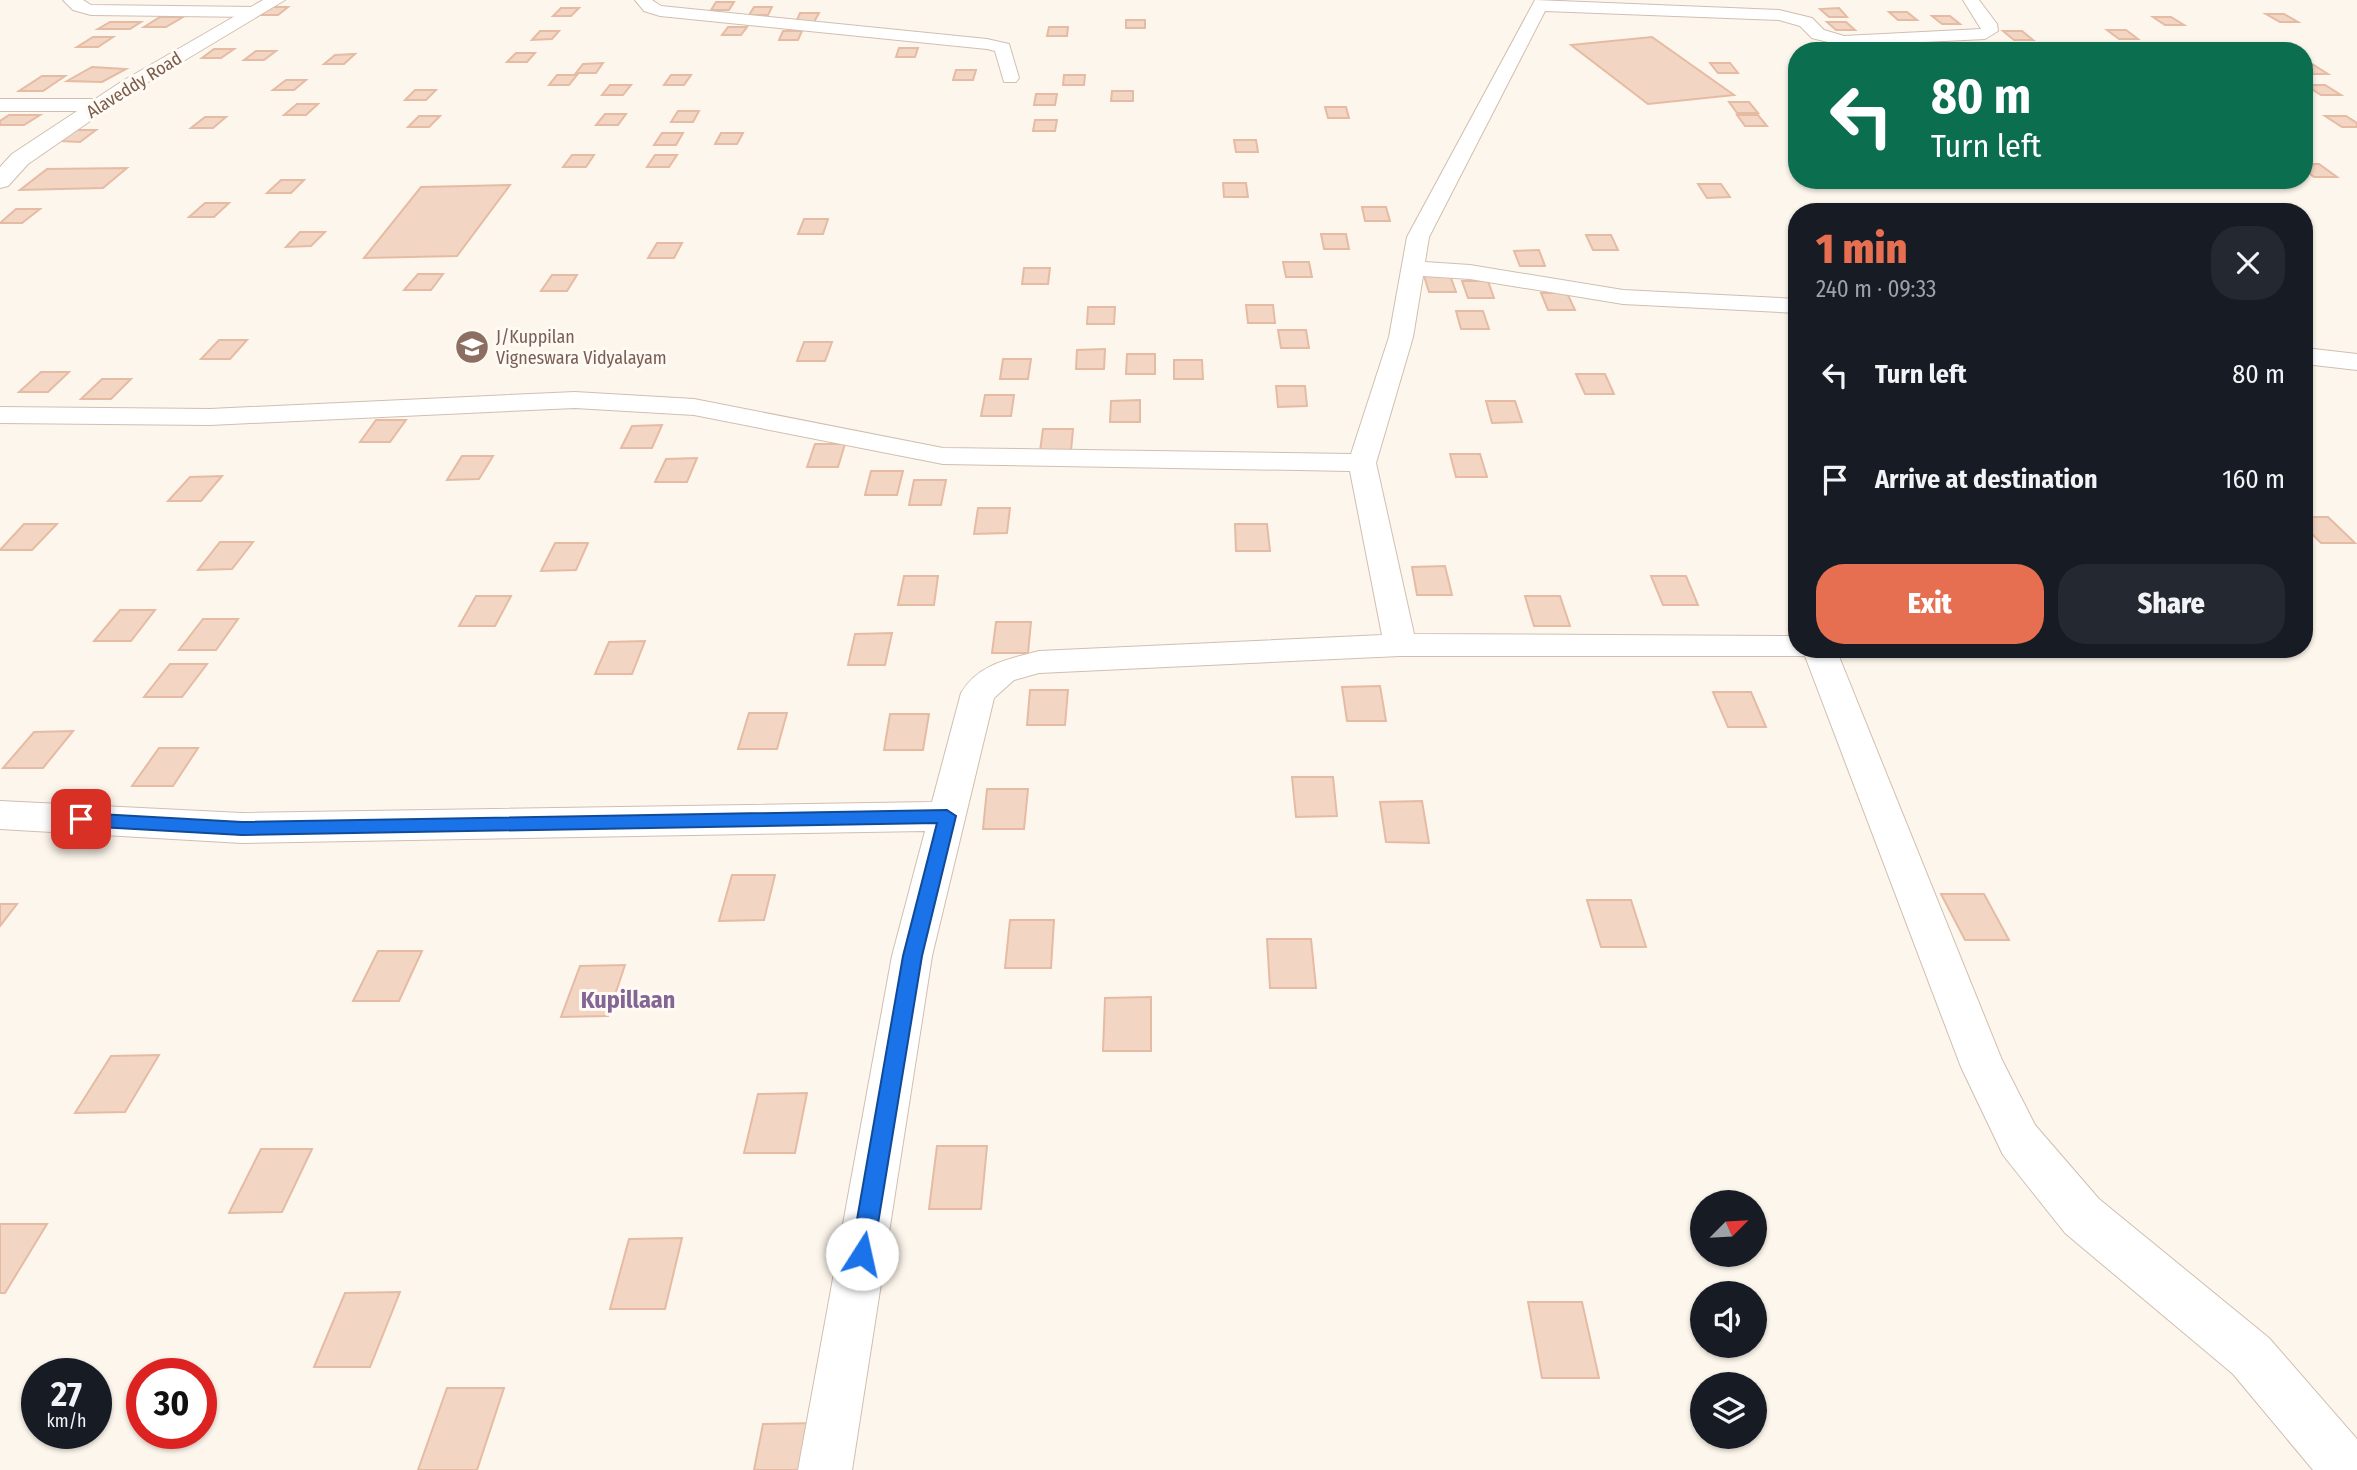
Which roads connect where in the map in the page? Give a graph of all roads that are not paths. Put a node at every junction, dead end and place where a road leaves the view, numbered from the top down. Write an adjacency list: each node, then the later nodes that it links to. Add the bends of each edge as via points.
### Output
1 (72, 0): 6 (street, via 91,10)
2 (276, 0): 6 (street, Alaveddy Road)
3 (643, 0): 7 (street, via 660,11 987,44 1003,48)
4 (1971, 0): 5 (street, via 1989,24 1990,31 1985,34 1843,40 1818,34 1806,22 1779,15)
5 (1541, 3): 11 (street, via 1418,237)
6 (255, 12): 9 (street, Alaveddy Road)
7 (1010, 78)
8 (0, 105): 9 (street)
9 (99, 105): 10 (street, Alaveddy Road, via 20,159)
10 (0, 181)
11 (1411, 268): 12 (street, via 1470,272 1623,298); 16 (street, via 1401,337)
12 (1788, 306)
13 (2313, 357): 14 (street)
14 (2357, 362)
15 (0, 415): 16 (street, via 210,417 575,400 694,407 943,456)
16 (1362, 463): 17 (street)
17 (1399, 645): 18 (street); 21 (street, via 1039,662 1002,672 978,693)
18 (1788, 647)
19 (1823, 658): 23 (street, via 1983,1067 2019,1140 2082,1216 2251,1356)
20 (0, 815): 21 (street, via 242,828)
21 (947, 816): 22 (street, via 912,956)
22 (825, 1470)
23 (2348, 1470)

